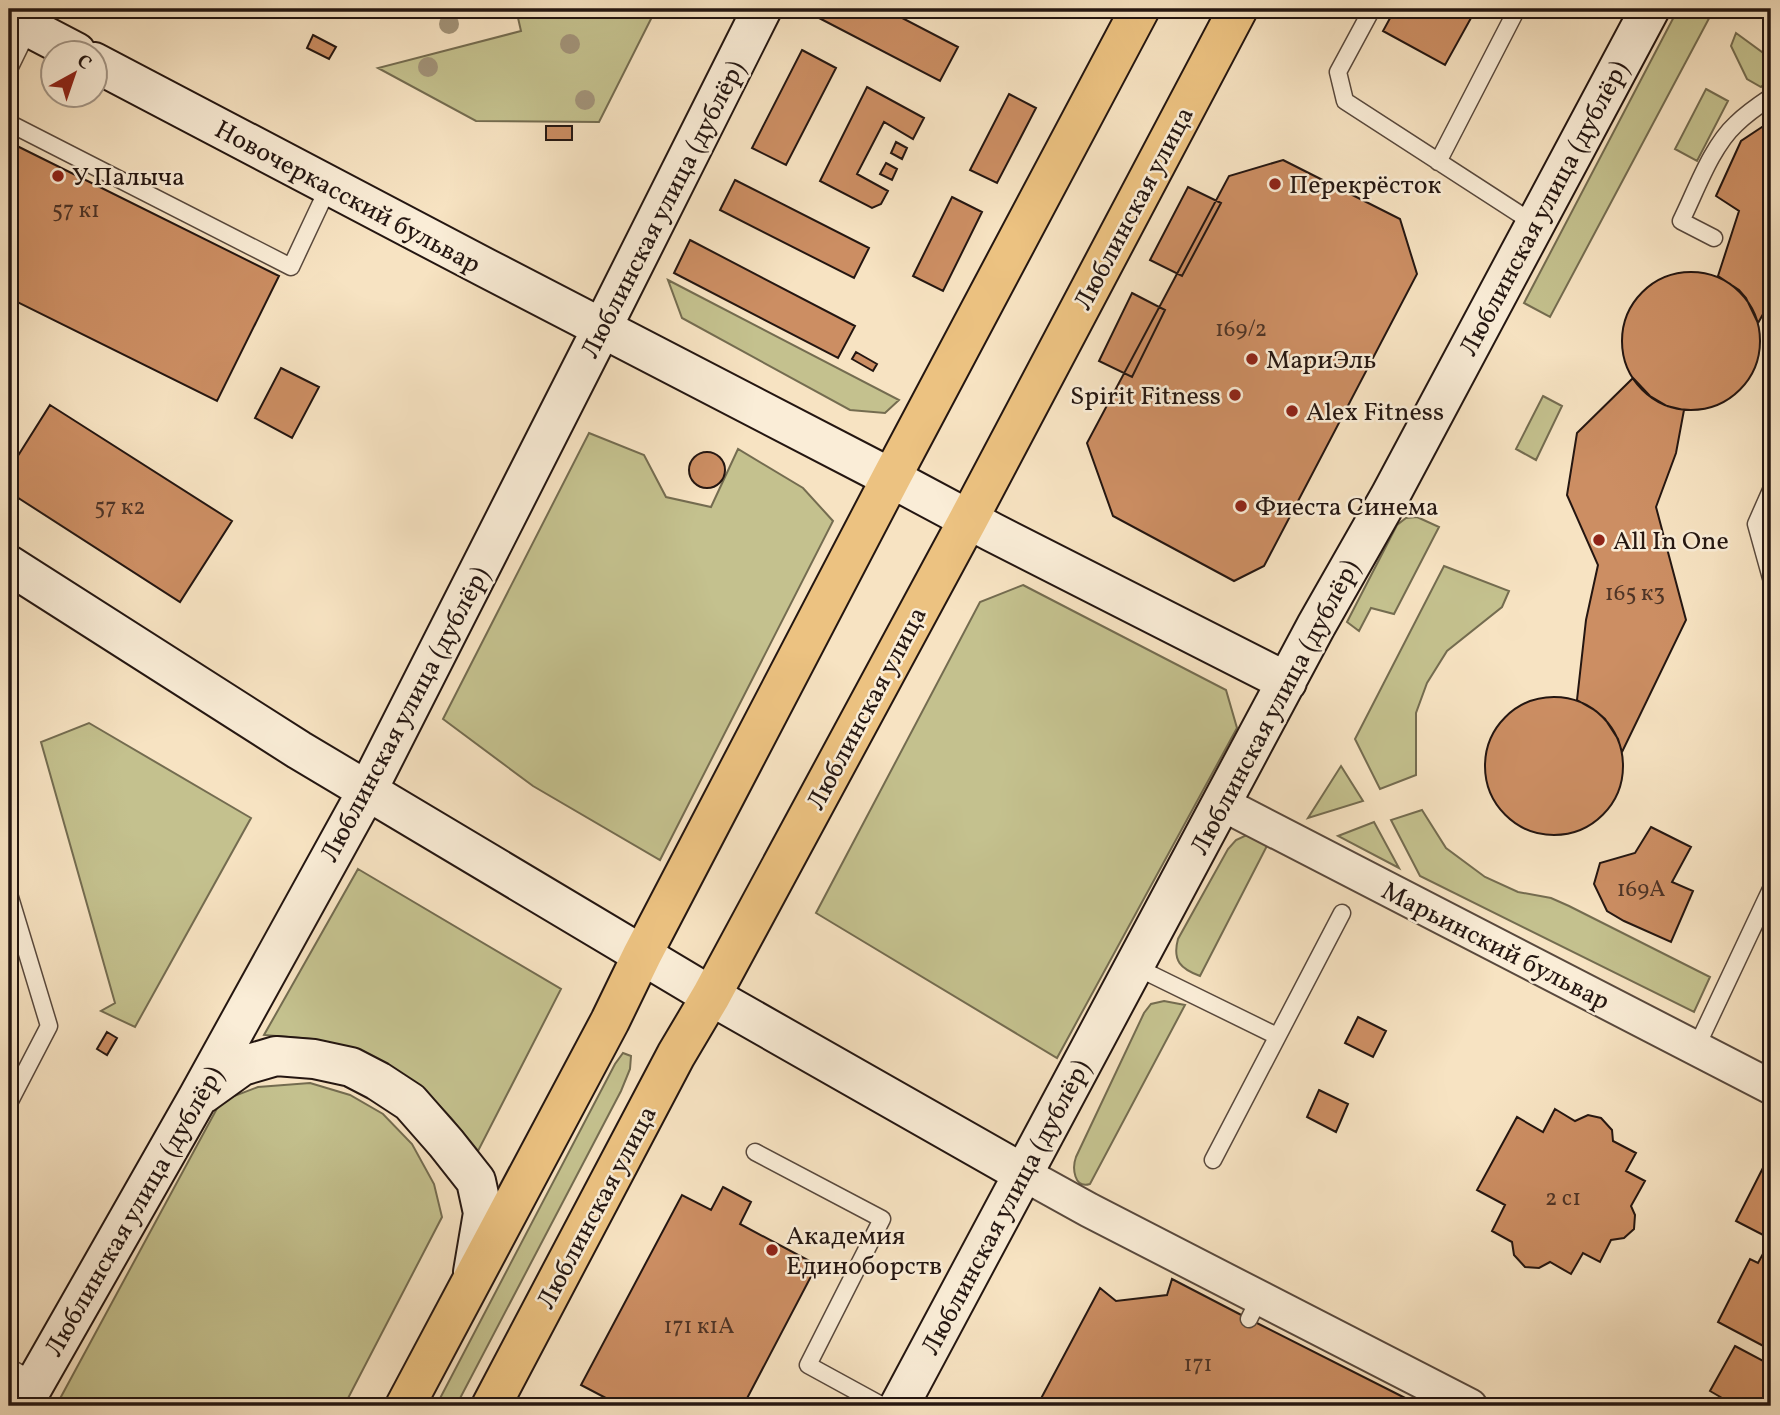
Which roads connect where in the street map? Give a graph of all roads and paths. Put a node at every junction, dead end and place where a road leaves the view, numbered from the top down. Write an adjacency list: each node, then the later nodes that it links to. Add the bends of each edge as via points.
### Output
1 (762, 9): 17 (street, Люблинская улица (дублёр))
2 (1140, 9): 18 (main road)
3 (1238, 9): 20 (main road, Люблинская улица)
4 (1372, 9): 13 (lane, via 1338,72 1345,102)
5 (1517, 9): 13 (lane)
6 (1650, 9): 15 (street, Люблинская улица (дублёр))
7 (19, 22): 8 (street); 9 (lane)
8 (49, 38)
9 (9, 69)
10 (108, 69): 14 (street, Новочеркасский бульвар)
11 (1771, 97): 16 (lane, via 1733,126 1711,157 1681,221)
12 (9, 123): 14 (lane, via 291,267)
13 (1438, 162): 15 (lane)
14 (329, 186): 17 (street, Новочеркасский бульвар)
15 (1535, 224): 23 (street, Люблинская улица (дублёр))
16 (1714, 238)
17 (602, 328): 18 (street, Новочеркасский бульвар); 24 (street, Люблинская улица (дублёр))
18 (891, 478): 20 (street, Новочеркасский бульвар); 29 (main road)
19 (1771, 489): 22 (lane, via 1756,524)
20 (968, 520): 23 (street, Новочеркасский бульвар); 31 (main road, Люблинская улица)
21 (9, 565): 24 (street)
22 (1771, 578)
23 (1287, 682): 25 (street, Люблинская улица (дублёр))
24 (367, 791): 29 (street); 35 (street, Люблинская улица (дублёр))
25 (1221, 803): 30 (street, Люблинская улица (дублёр)); 33 (street, Марьинский бульвар)
26 (1771, 889): 33 (lane)
27 (9, 894): 36 (lane, via 49,1026)
28 (1342, 913): 32 (lane)
29 (642, 955): 31 (street); 40 (main road)
30 (1133, 966): 32 (lane); 39 (street, Люблинская улица (дублёр))
31 (710, 996): 39 (street); 43 (main road, Люблинская улица)
32 (1277, 1036): 38 (lane)
33 (1696, 1048): 34 (street, Марьинский бульвар)
34 (1771, 1087)
35 (198, 1097): 40 (street, via 242,1066 276,1056 351,1067 410,1102 475,1181 483,1213); 41 (street, Люблинская улица (дублёр))
36 (9, 1103)
37 (755, 1152): 44 (lane, via 882,1219 808,1365)
38 (1213, 1160)
39 (1022, 1173): 45 (street, Люблинская улица (дублёр)); 46 (street, via 1255,1308)
40 (472, 1280): 42 (main road)
41 (22, 1385)
42 (405, 1406)
43 (491, 1406)
44 (883, 1406)
45 (899, 1406)
46 (1470, 1406)

